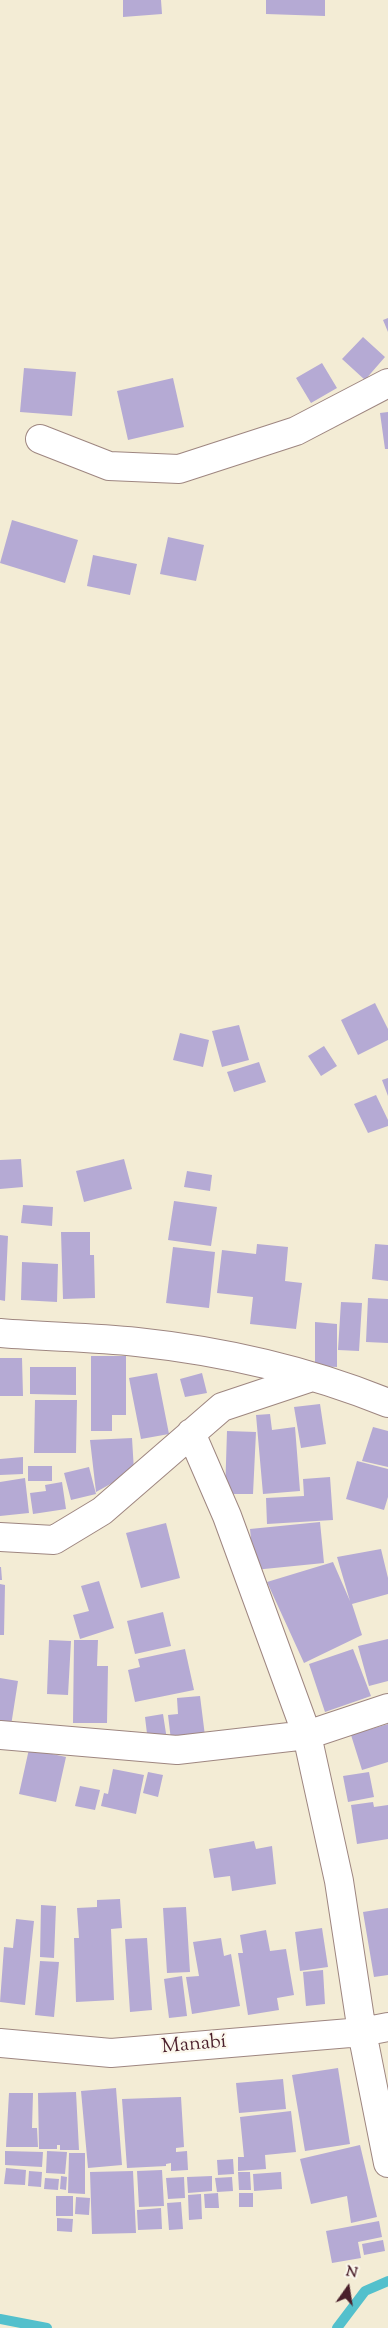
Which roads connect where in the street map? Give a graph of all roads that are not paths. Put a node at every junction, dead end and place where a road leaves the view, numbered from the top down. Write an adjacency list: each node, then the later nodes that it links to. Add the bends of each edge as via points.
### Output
1 (388, 383): 2 (street, via 296,431 180,469 109,466)
2 (40, 440)
3 (0, 1333): 4 (street, via 137,1342 234,1357)
4 (312, 1377): 5 (street); 6 (street, via 222,1406)
5 (388, 1403)
6 (191, 1433): 7 (street, via 102,1511 54,1540); 9 (street, via 227,1516)
7 (0, 1537)
8 (388, 1708): 9 (street)
9 (307, 1735): 10 (street, via 177,1750); 11 (street)
10 (0, 1736)
11 (375, 2030): 12 (street, Manabí, via 112,2054); 13 (street)
12 (0, 2043)
13 (388, 2162)

